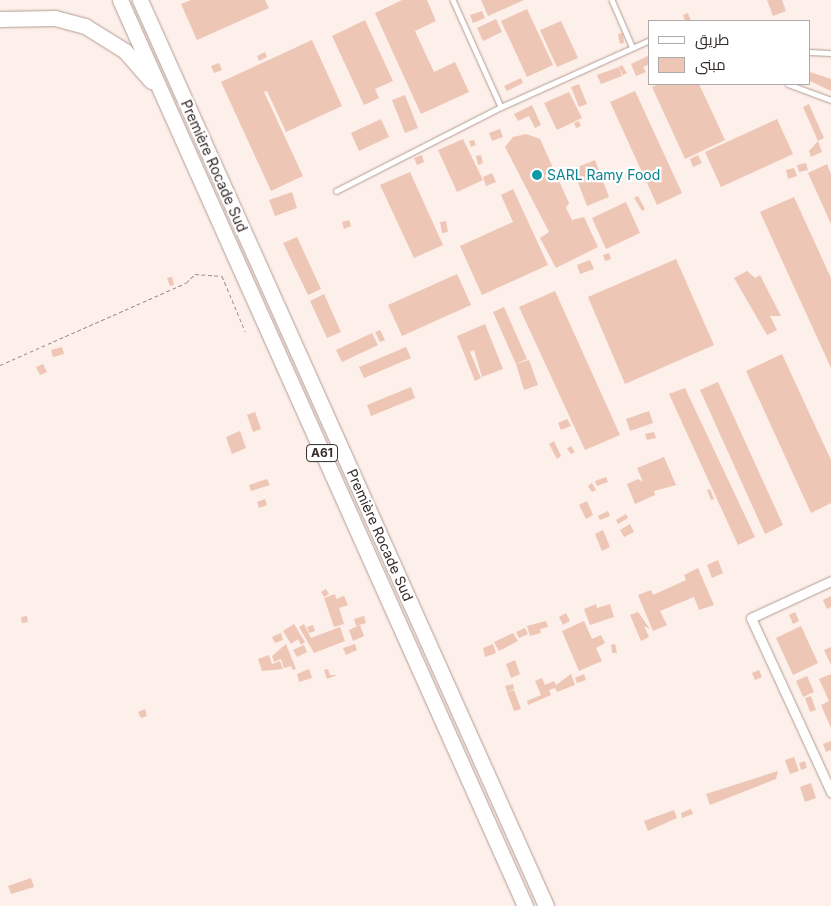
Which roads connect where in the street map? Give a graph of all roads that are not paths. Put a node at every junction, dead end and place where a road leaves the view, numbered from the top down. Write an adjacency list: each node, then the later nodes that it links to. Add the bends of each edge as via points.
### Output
1 (120, 0): 11 (highway, Première Rocade Sud / A61)
2 (140, 0): 18 (highway, Première Rocade Sud / A61)
3 (453, 0): 13 (lane)
4 (612, 0): 7 (lane)
5 (0, 19): 11 (highway, via 55,18 85,26 125,51)
6 (648, 41): 7 (lane)
7 (632, 46): 13 (lane)
8 (811, 52): 9 (lane)
9 (831, 52)
10 (793, 85): 12 (lane)
11 (159, 88): 17 (highway, Première Rocade Sud / A61)
12 (831, 100)
13 (501, 107): 14 (lane)
14 (336, 191)
15 (831, 581): 16 (street, via 751,618)
16 (831, 792)
17 (525, 906)
18 (546, 906)

